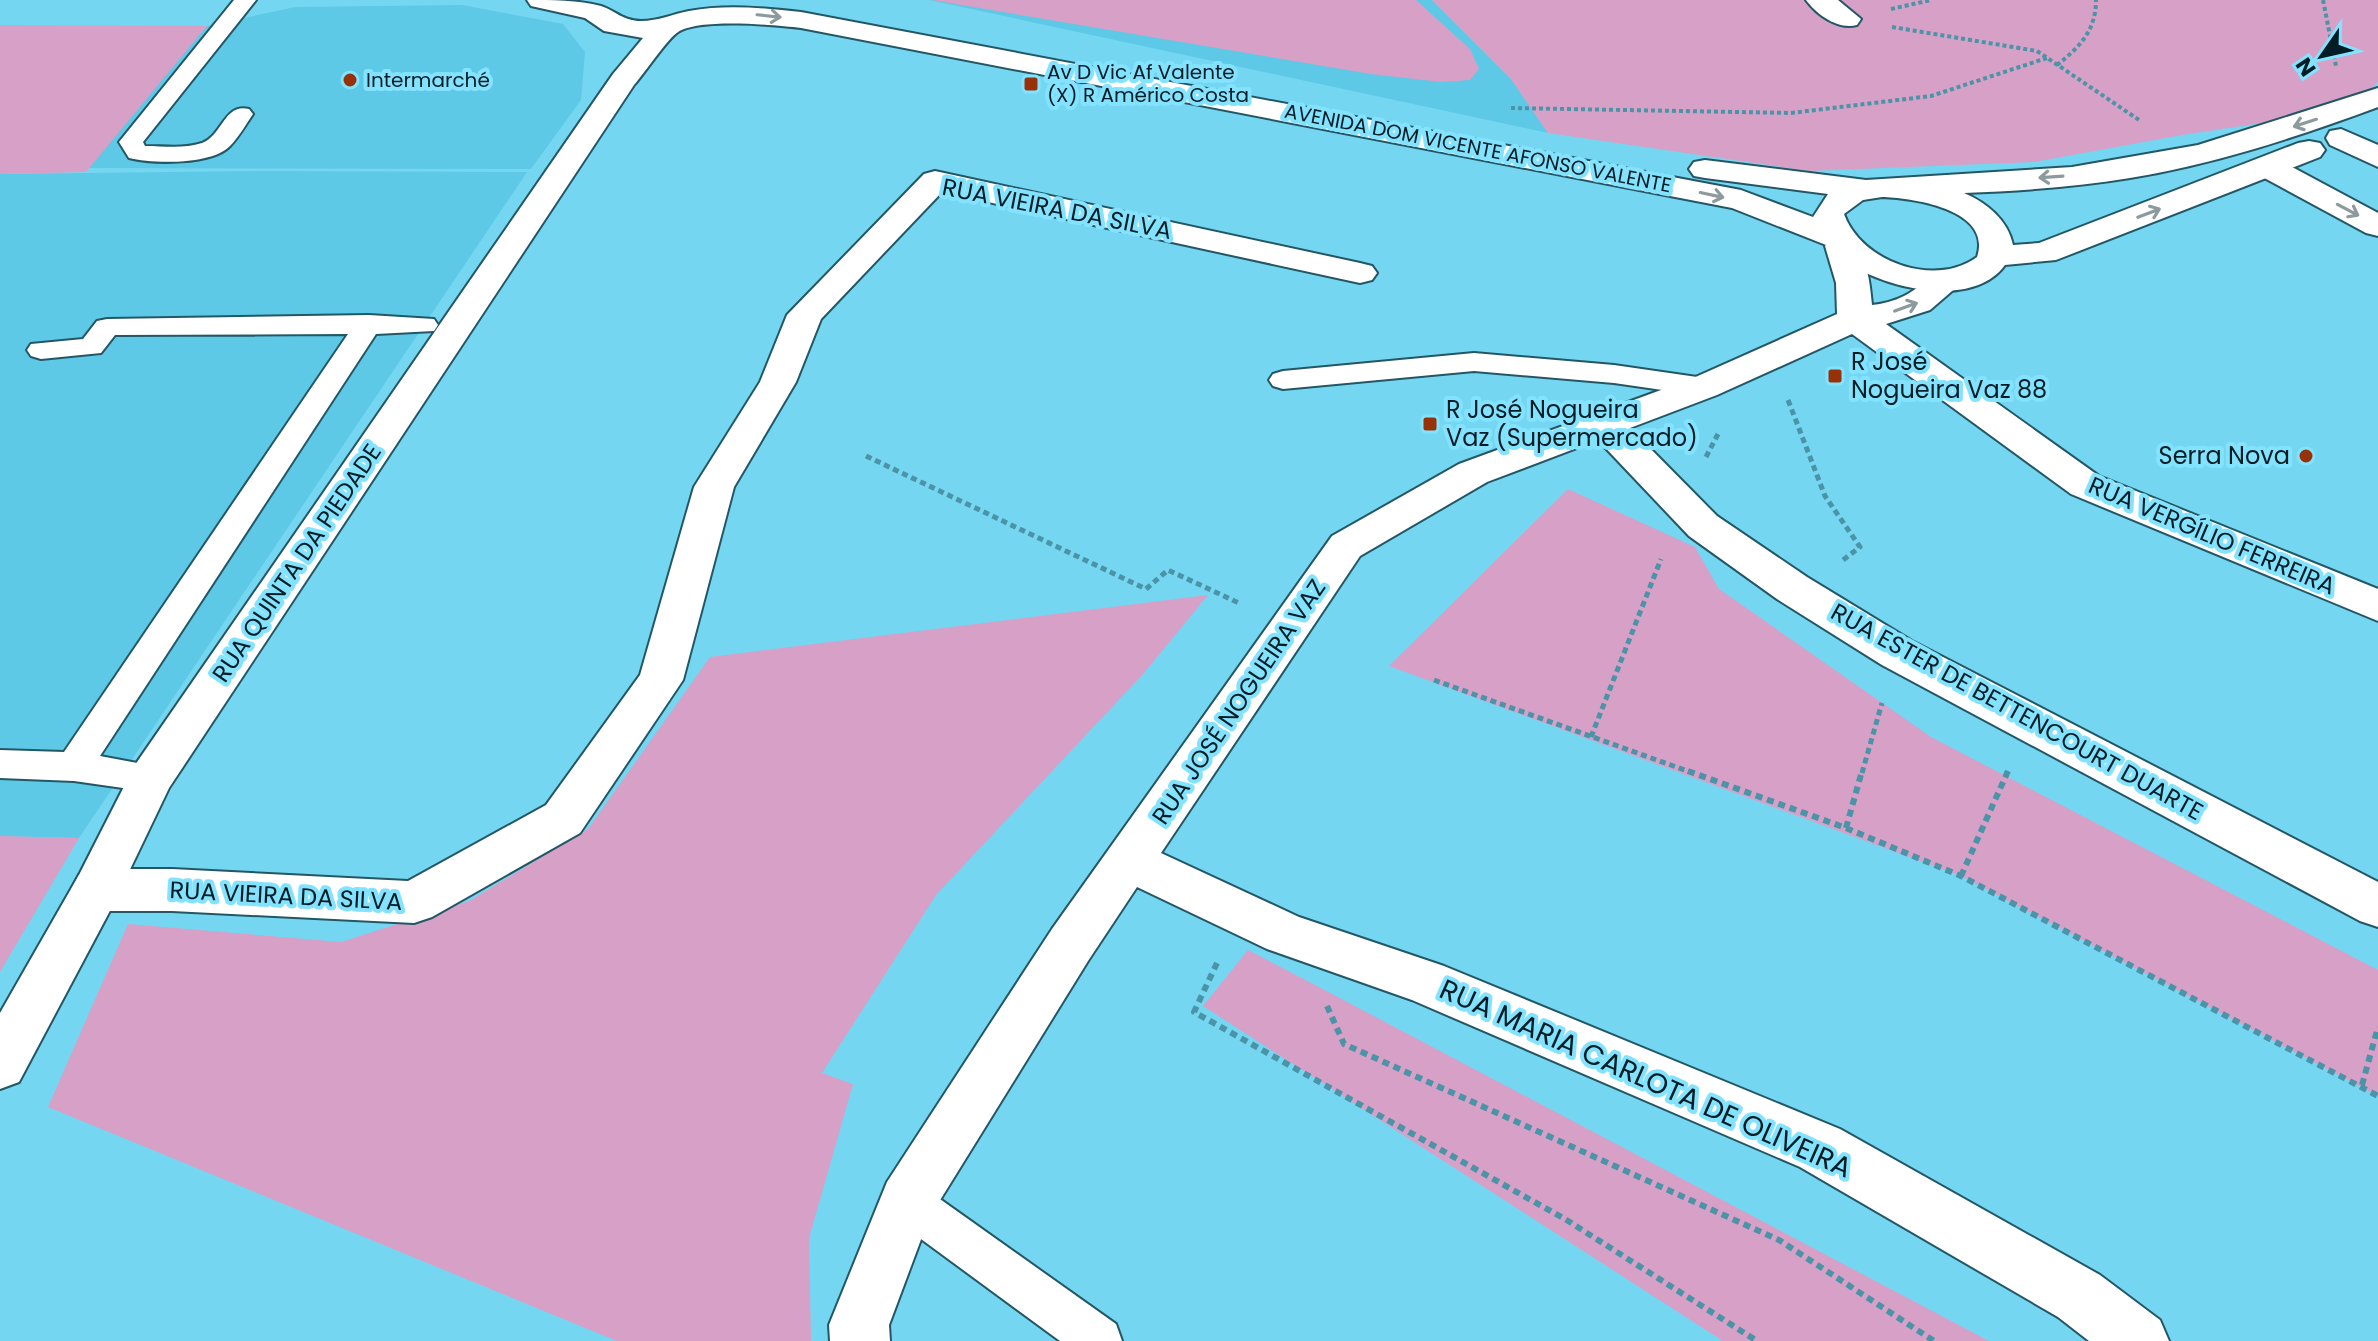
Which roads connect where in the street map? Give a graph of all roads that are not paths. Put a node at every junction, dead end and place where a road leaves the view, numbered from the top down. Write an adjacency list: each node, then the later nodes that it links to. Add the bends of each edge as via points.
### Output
1 (245, 0): 10 (lane, via 131,142 138,153 199,152 220,143)
2 (541, 0): 5 (street)
3 (806, 0): 16 (street, AVENIDA DOM VICENTE AFONSO VALENTE, via 1636,160)
4 (1820, 0): 7 (street)
5 (601, 12): 6 (street, AVENIDA DOM VICENTE AFONSO VALENTE, via 648,28); 8 (street)
6 (691, 15): 8 (street, RUA QUINTA DA PIEDADE); 18 (street, AVENIDA DOM VICENTE AFONSO VALENTE, one-way to 18, via 801,20 983,52 1741,200)
7 (1847, 19)
8 (623, 80): 32 (street, RUA QUINTA DA PIEDADE)
9 (2378, 97): 15 (street, one-way to 15, via 2241,144 2146,166)
10 (241, 114)
11 (2378, 124): 12 (street)
12 (2341, 138): 13 (street); 14 (street)
13 (2378, 158)
14 (2268, 167): 17 (street, one-way to 17); 19 (street, one-way to 14, via 2044,253)
15 (1902, 187): 16 (street, AVENIDA DOM VICENTE AFONSO VALENTE); 19 (street, via 1941,196 1975,213 1997,242)
16 (1865, 189): 18 (street, via 1834,203 1828,214)
17 (2378, 226)
18 (1838, 241): 21 (street, AVENIDA DOM VICENTE AFONSO VALENTE, via 1857,258 1901,275); 22 (street, via 1853,283)
19 (1995, 256): 21 (street, via 1986,267)
20 (1360, 273): 34 (street, RUA VIEIRA DA SILVA, via 935,181 805,315 778,382 714,487 661,680 563,819 414,902)
21 (1949, 279): 22 (street, RUA JOSÉ NOGUEIRA VAZ, one-way to 21, via 1918,303)
22 (1855, 319): 27 (street, RUA JOSÉ NOGUEIRA VAZ); 29 (street, RUA VERGÍLIO FERREIRA, via 2085,485)
23 (369, 323): 24 (lane); 25 (lane, via 107,327 91,347); 31 (lane)
24 (424, 325)
25 (41, 350)
26 (1283, 380): 27 (lane, via 1474,362)
27 (1704, 387): 28 (street, RUA JOSÉ NOGUEIRA VAZ)
28 (1605, 425): 33 (street, RUA JOSÉ NOGUEIRA VAZ, via 1473,473 1346,546); 35 (street, RUA ESTER DE BETTENCOURT DUARTE, via 1703,526 1792,588 1897,653)
29 (2378, 606)
30 (0, 764): 31 (lane)
31 (74, 767): 32 (lane)
32 (151, 778): 34 (street, RUA QUINTA DA PIEDADE)
33 (1130, 861): 37 (street, RUA JOSÉ NOGUEIRA VAZ, via 1070,945); 40 (street, RUA MARIA CARLOTA DE OLIVEIRA, via 1285,934 1426,982 1820,1148 2079,1296)
34 (96, 890): 36 (street, RUA QUINTA DA PIEDADE)
35 (2378, 906)
36 (0, 1064)
37 (907, 1202): 38 (street, RUA JOSÉ NOGUEIRA VAZ, via 859,1325); 39 (lane)
38 (860, 1341)
39 (1099, 1341)
40 (2139, 1341)

